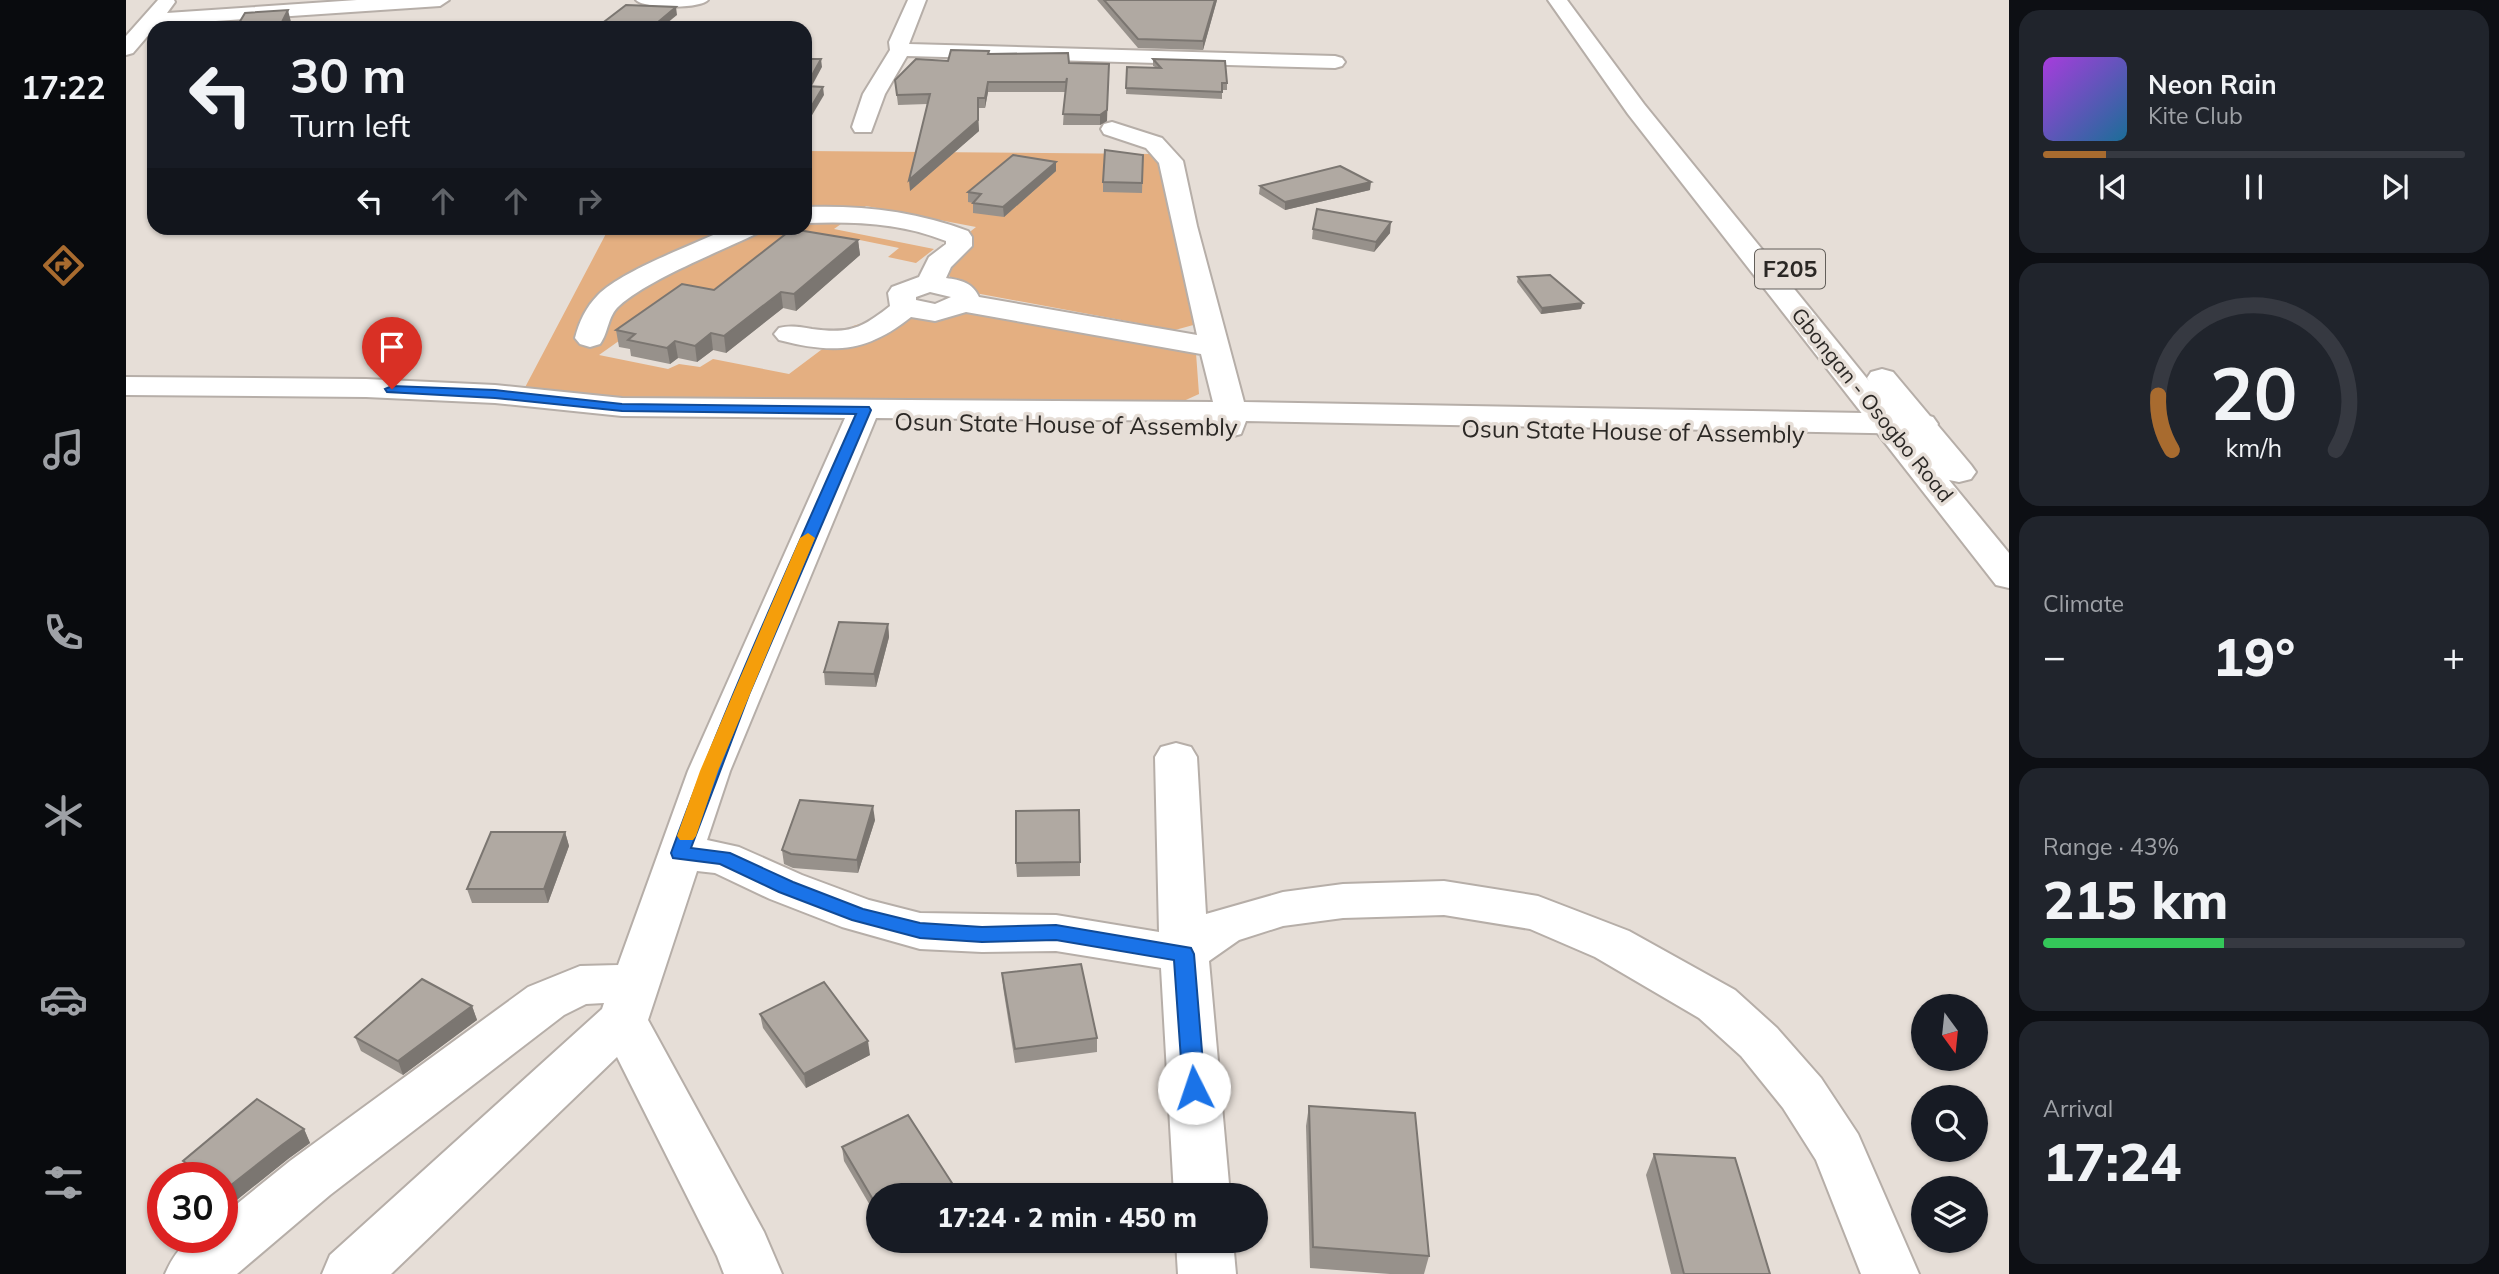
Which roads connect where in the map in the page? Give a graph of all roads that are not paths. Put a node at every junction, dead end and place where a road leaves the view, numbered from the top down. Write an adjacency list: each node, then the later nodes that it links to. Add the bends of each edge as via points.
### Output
1 (167, 0): 8 (street)
2 (440, 0): 8 (street)
3 (645, 0): 4 (street)
4 (699, 0)
5 (917, 0): 11 (street)
6 (1557, 0): 26 (street, Gbongan - Osogbo Road / F205, via 1636,109)
7 (1578, 0): 26 (street, Gbongan - Osogbo Road / F205)
8 (150, 20)
9 (147, 24): 10 (street)
10 (126, 49)
11 (900, 50): 12 (street); 13 (street, via 874,94)
12 (1335, 62)
13 (863, 127)
14 (1112, 129): 22 (street, via 1154,143 1171,161)
15 (812, 215): 17 (street, via 871,217 945,230 960,237 959,246 939,263)
16 (735, 235): 21 (street, via 626,288 608,301 593,322)
17 (930, 284): 18 (street, via 961,290); 19 (street, via 902,293)
18 (962, 303): 19 (street, via 937,311); 22 (street)
19 (907, 307): 20 (street, via 856,340)
20 (789, 334)
21 (590, 338)
22 (1213, 346): 25 (street)
23 (126, 386): 24 (street, Osun State House of Assembly, via 495,394 622,407 649,422)
24 (861, 417): 25 (street, Osun State House of Assembly); 30 (street, via 732,715)
25 (1230, 419): 26 (street, Osun State House of Assembly, via 1677,432)
26 (1909, 431): 27 (street, Gbongan - Osogbo Road / F205); 28 (street, Gbongan - Osogbo Road / F205)
27 (1975, 491)
28 (2009, 577)
29 (1176, 757): 31 (street)
30 (680, 853): 31 (street, via 723,858 859,915 920,931 1056,933); 32 (street)
31 (1184, 954): 33 (street); 39 (street, via 1222,927 1283,909 1343,901 1444,898 1538,913 1612,944 1717,1004 1759,1042 1802,1093 1839,1150)
32 (630, 1002): 35 (street, via 580,985 547,1001 310,1178); 36 (street); 37 (street)
33 (1201, 1183)
34 (1206, 1253): 38 (street)
35 (194, 1274)
36 (351, 1274)
37 (753, 1274)
38 (1208, 1274)
39 (1890, 1274)

